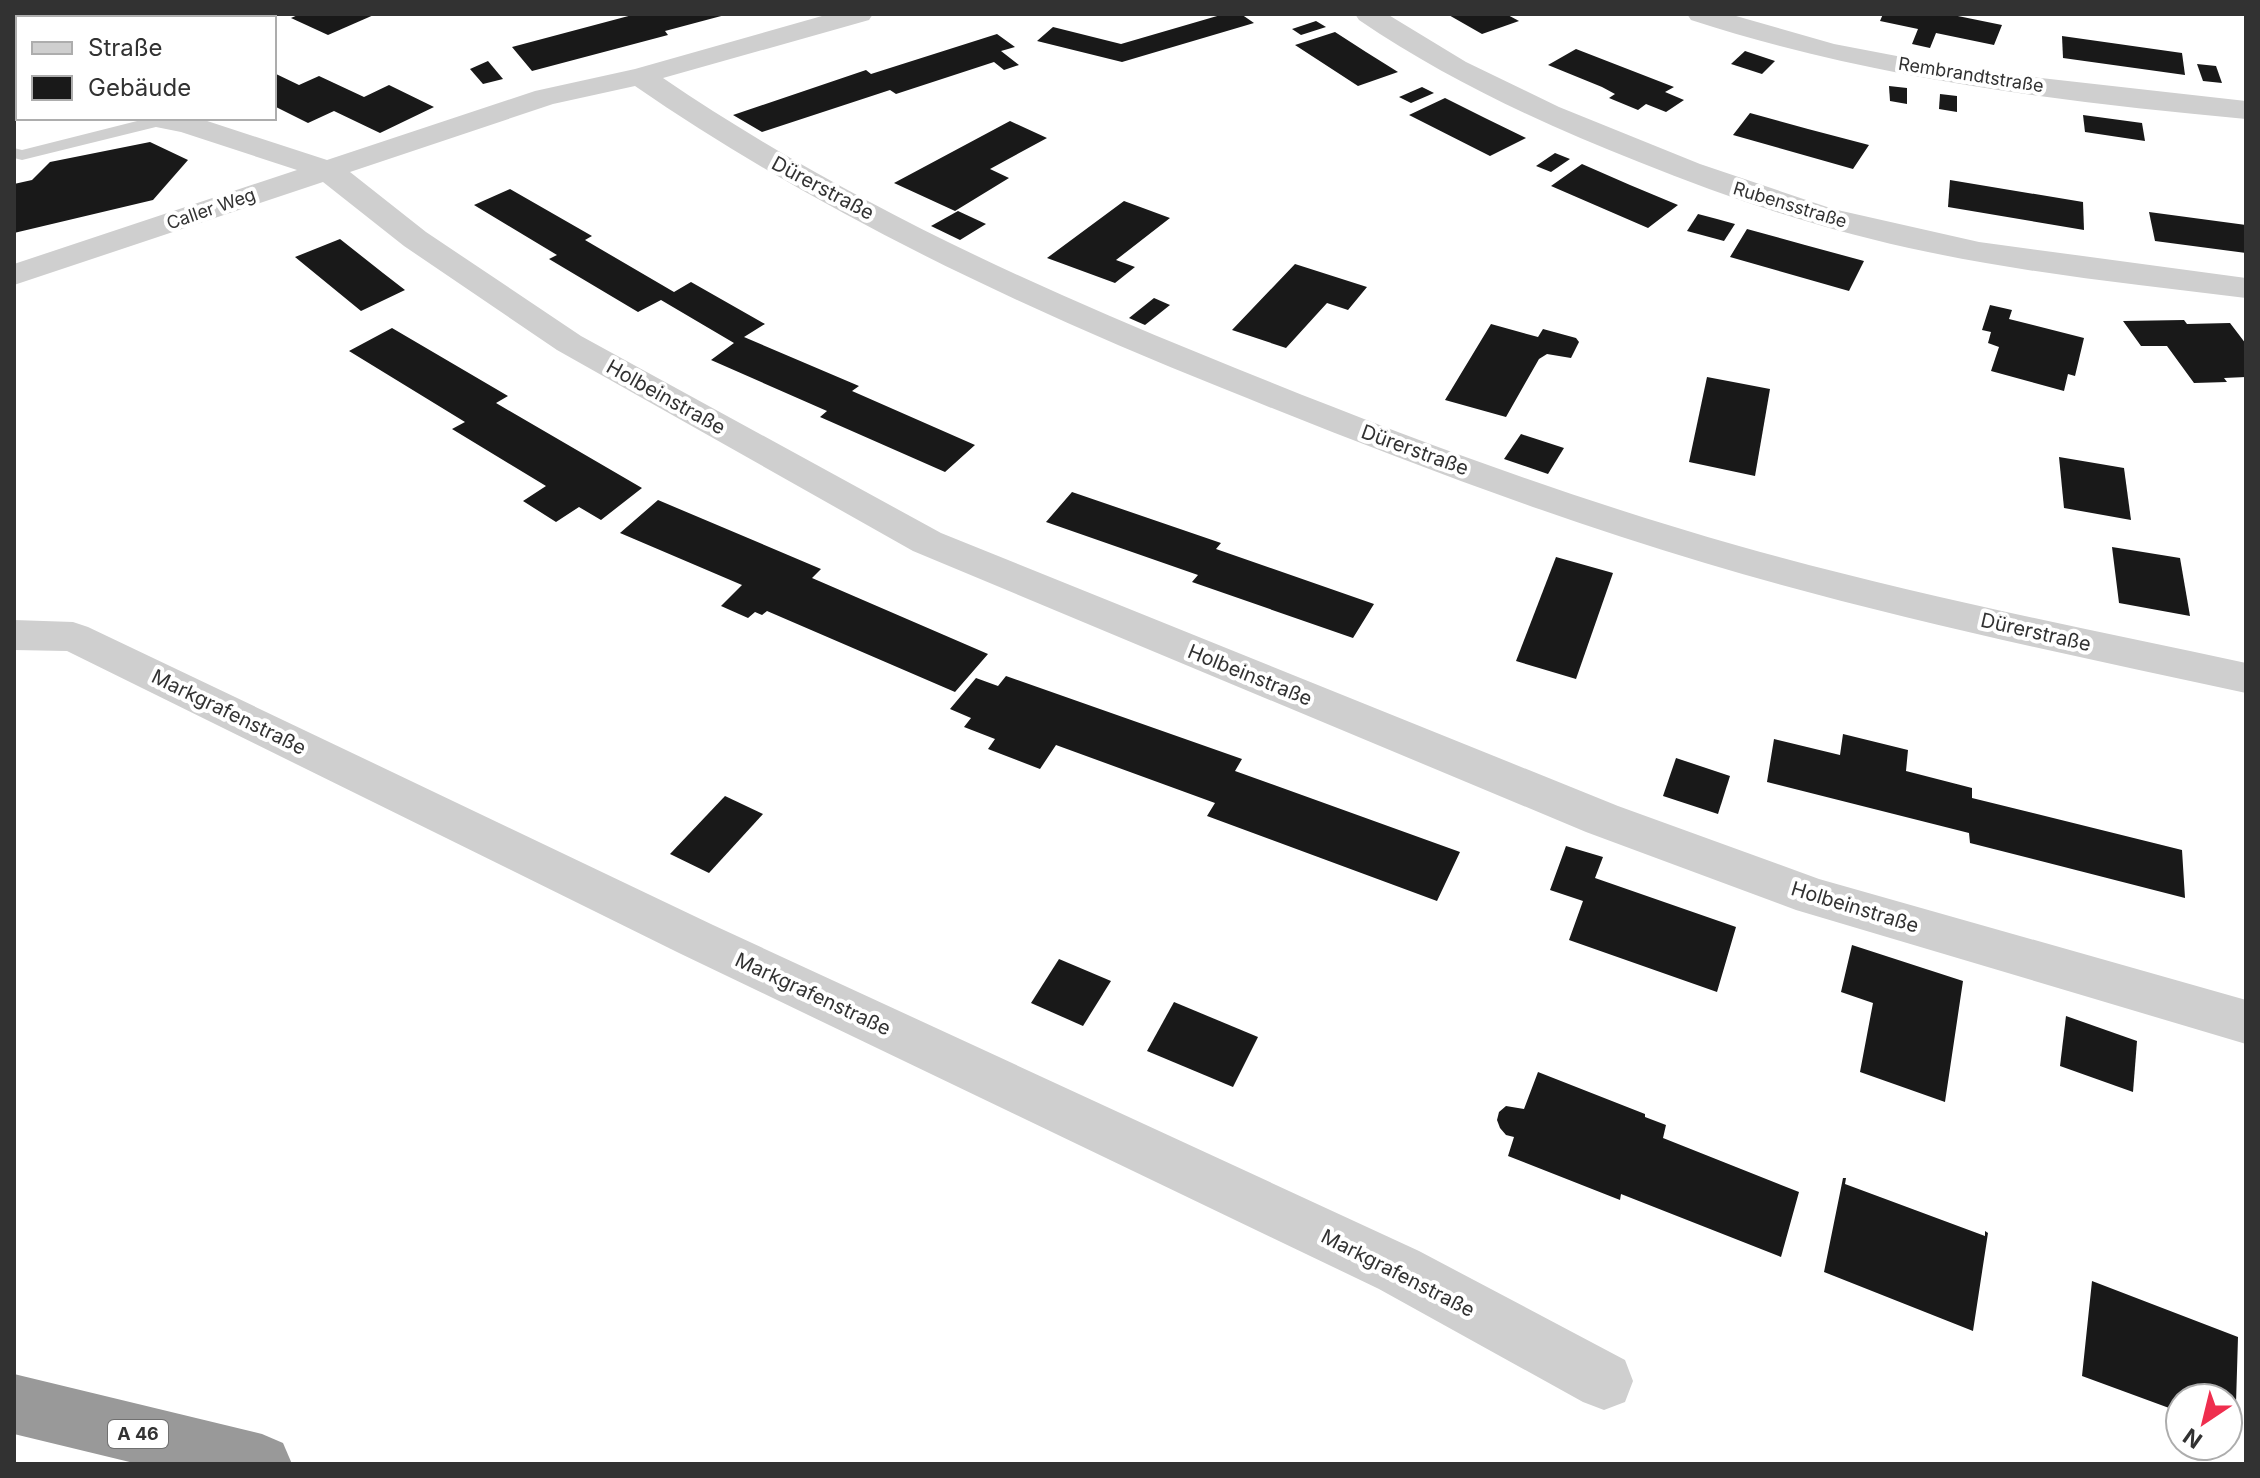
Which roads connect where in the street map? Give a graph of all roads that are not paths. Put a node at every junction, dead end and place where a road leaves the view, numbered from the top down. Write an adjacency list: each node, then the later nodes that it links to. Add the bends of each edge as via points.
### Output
1 (859, 14): 4 (street, Caller Weg)
2 (1369, 14): 11 (street, Rubensstraße, via 1453,66 1557,118 1712,181 1823,217 1970,251)
3 (1701, 14): 5 (street, Rembrandtstraße, via 1821,48 1915,67)
4 (640, 76): 9 (street, Caller Weg, via 559,108 408,144); 13 (street, Dürerstraße, via 793,175 971,264 1130,340 1333,420 1630,525 1761,565)
5 (2246, 110)
6 (152, 120): 8 (lane)
7 (162, 120): 9 (street)
8 (14, 153)
9 (328, 170): 10 (street, Caller Weg); 14 (street, Holbeinstraße, via 415,239 569,343 927,542 1616,824 1813,896)
10 (14, 275)
11 (2246, 288)
12 (14, 635): 15 (street, Markgrafenstraße, via 73,637 696,939 1399,1270)
13 (2246, 678)
14 (2246, 1022)
15 (1604, 1381)
16 (14, 1404): 17 (highway, A 46)
17 (262, 1464)

